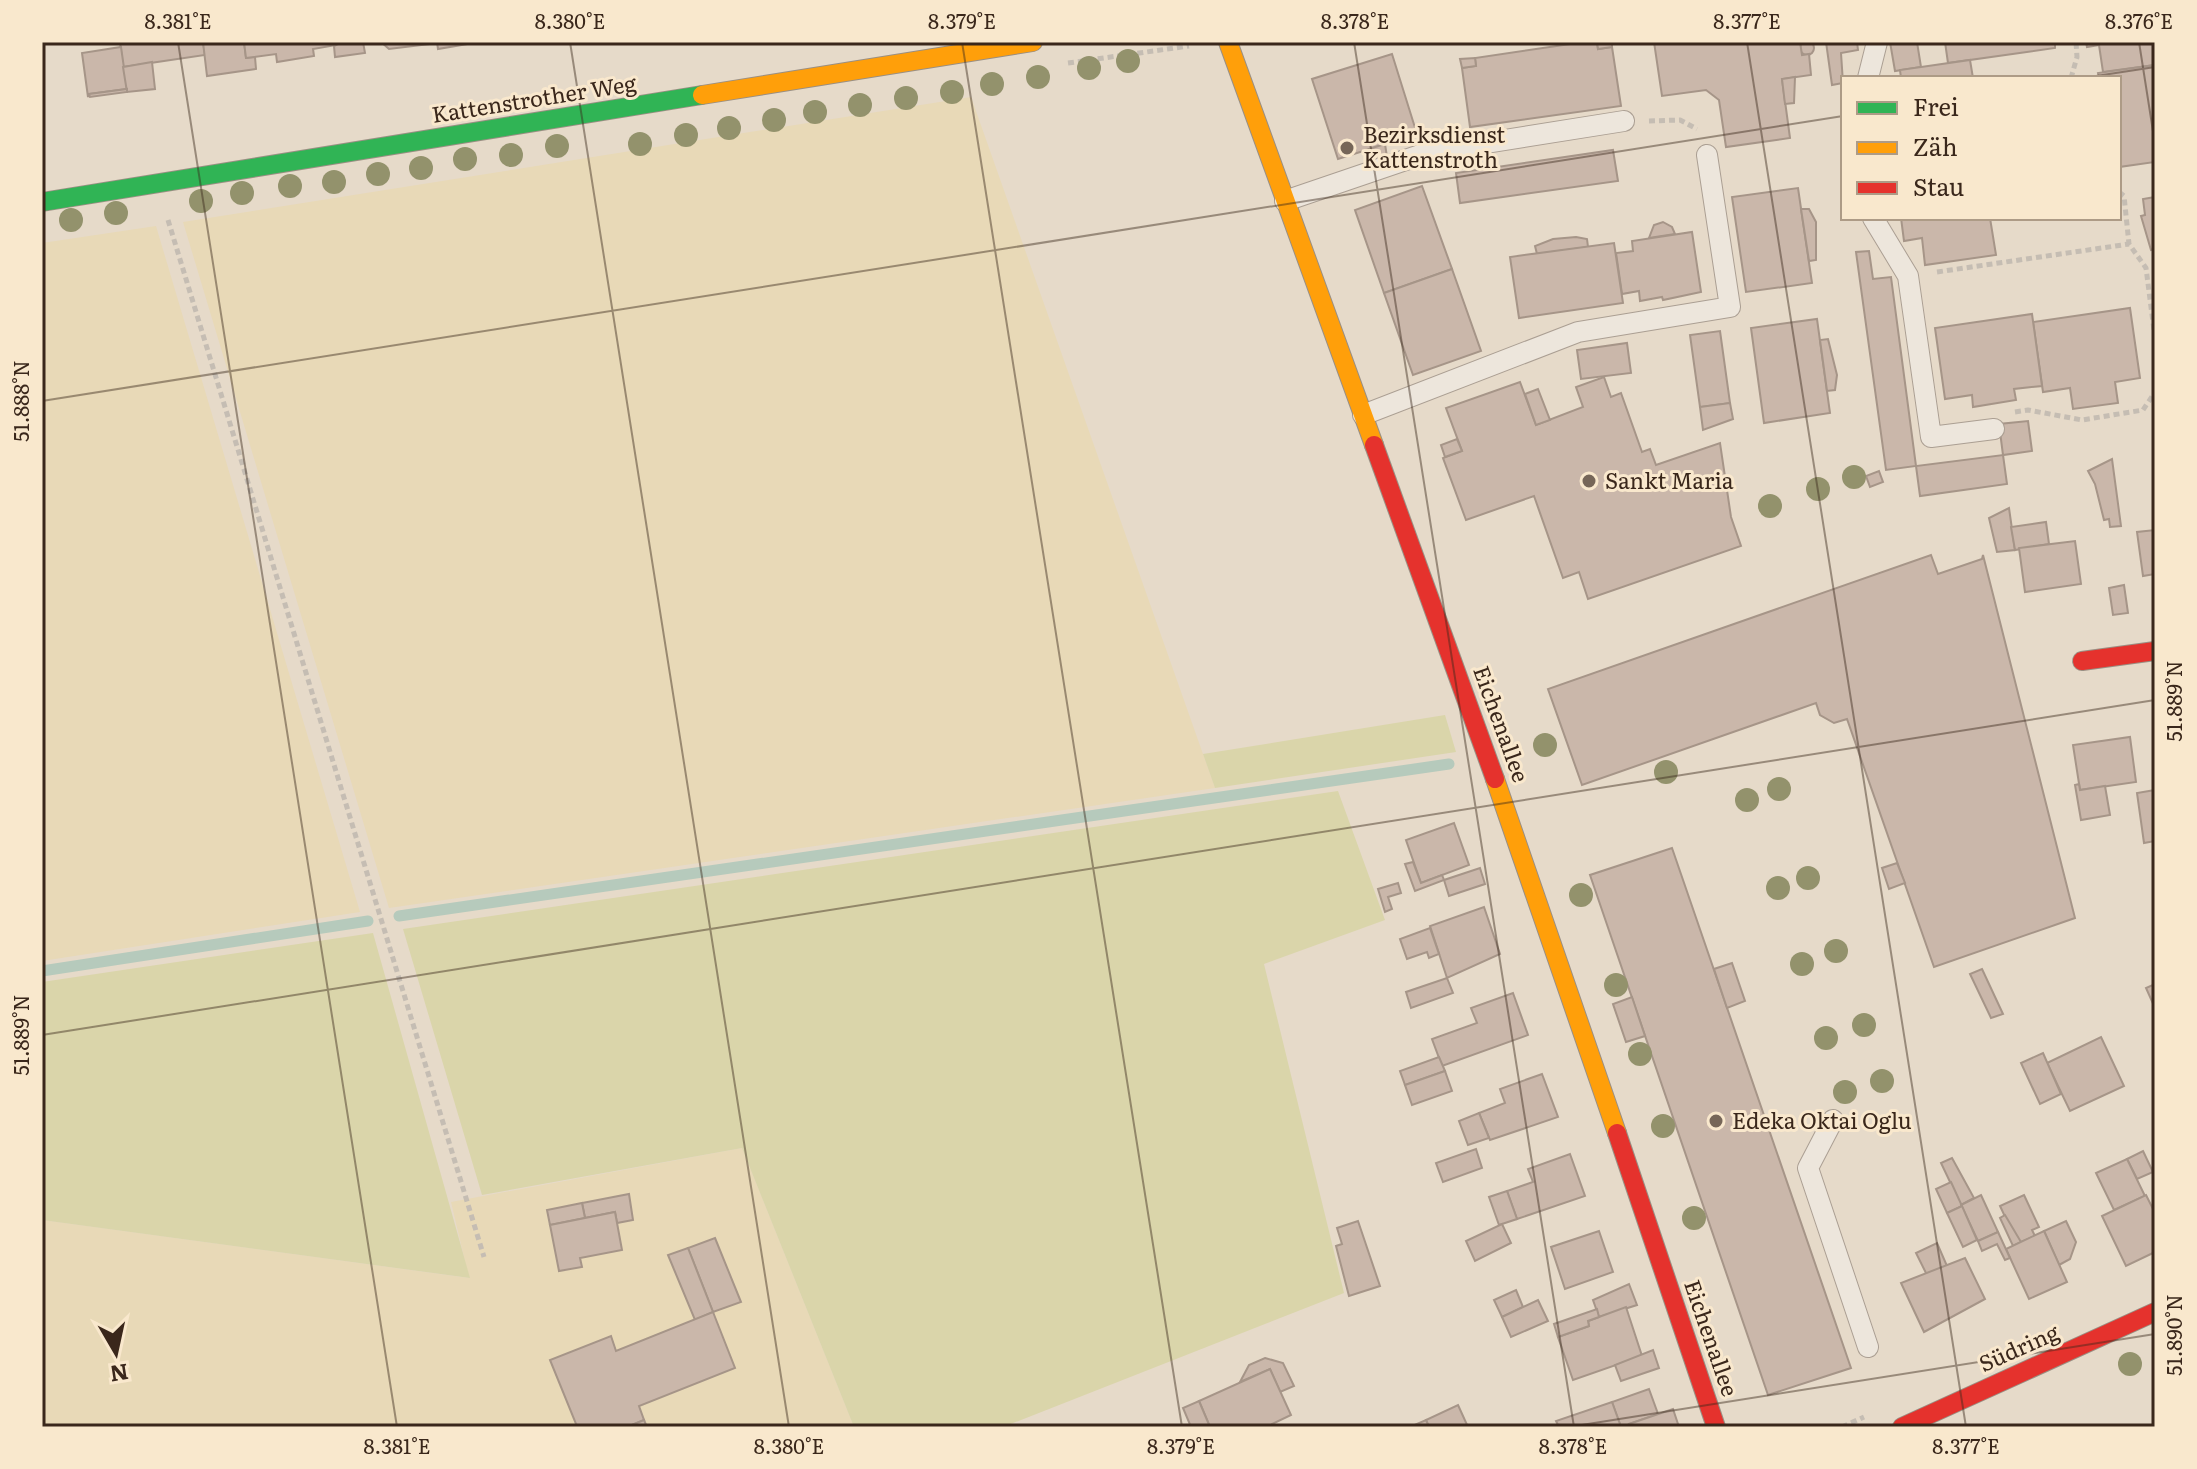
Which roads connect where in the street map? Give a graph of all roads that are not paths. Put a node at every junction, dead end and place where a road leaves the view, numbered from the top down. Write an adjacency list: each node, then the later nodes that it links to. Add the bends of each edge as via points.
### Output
1 (1033, 42): 8 (street, Kattenstrother Weg)
2 (1228, 42): 7 (street, Eichenallee)
3 (1877, 42): 4 (lane)
4 (1868, 76)
5 (1624, 121): 7 (lane, via 1429,152)
6 (1707, 155): 10 (lane, via 1730,307 1578,332)
7 (1285, 201): 10 (street, Eichenallee)
8 (42, 202)
9 (1874, 220): 11 (lane, via 1908,276 1931,437)
10 (1363, 415): 17 (street, Eichenallee, via 1524,859)
11 (1986, 430)
12 (2155, 651): 13 (street)
13 (2082, 661)
14 (1833, 1120): 16 (lane, via 1808,1168)
15 (2155, 1312): 18 (street, Südring)
16 (1868, 1347)
17 (1716, 1427)
18 (1902, 1427)

